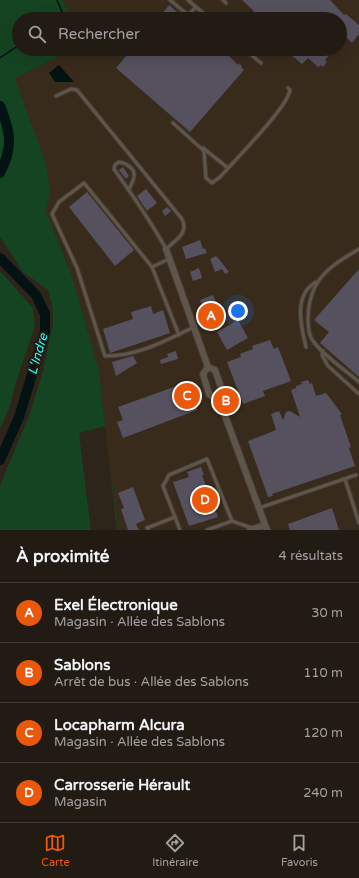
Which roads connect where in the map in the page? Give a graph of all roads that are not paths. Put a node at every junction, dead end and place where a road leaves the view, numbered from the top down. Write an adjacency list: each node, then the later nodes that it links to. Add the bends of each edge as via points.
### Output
1 (170, 0): 6 (lane)
2 (188, 0): 5 (lane)
3 (223, 0): 4 (lane)
4 (226, 3)
5 (196, 7): 7 (lane); 8 (lane)
6 (184, 12)
7 (191, 12)
8 (202, 12)
9 (252, 56): 10 (lane)
10 (260, 63)
11 (288, 88): 15 (lane, via 289,93 279,110)
12 (56, 96): 18 (lane, via 71,89 77,90 182,219 185,225 183,233)
13 (173, 123): 14 (lane)
14 (200, 145): 15 (lane); 15 (lane, via 204,151 205,171 209,182 215,182)
15 (228, 168)
16 (129, 190): 16 (lane, via 134,176 132,170 126,163 119,162 114,168); 18 (lane)
17 (359, 248): 21 (lane, via 338,261)
18 (166, 249): 19 (street)
19 (170, 259): 20 (lane); 22 (street)
20 (152, 268): 23 (lane); 23 (lane, via 84,183 59,202 52,214 77,268 105,356 140,351)
21 (316, 282): 24 (lane, via 308,287 300,310); 25 (lane, via 308,304 308,325 312,340)
22 (194, 327): 23 (lane); 26 (street)
23 (179, 335)
24 (306, 348)
25 (323, 351): 27 (lane); 28 (lane, via 322,355 328,366)
26 (208, 367): 29 (street, via 215,370 222,390); 29 (street, via 203,374 209,394)
27 (359, 382)
28 (359, 394)
29 (220, 402): 32 (street)
30 (356, 475): 31 (lane)
31 (345, 479): 32 (lane); 35 (lane)
32 (259, 509): 36 (street)
33 (175, 517): 34 (lane, via 164,486 169,475 207,459); 38 (lane, via 147,528); 39 (lane)
34 (232, 521): 37 (lane); 40 (lane)
35 (359, 523)
36 (266, 527): 37 (street)
37 (252, 529)
38 (148, 530)
39 (180, 530)
40 (207, 530)

